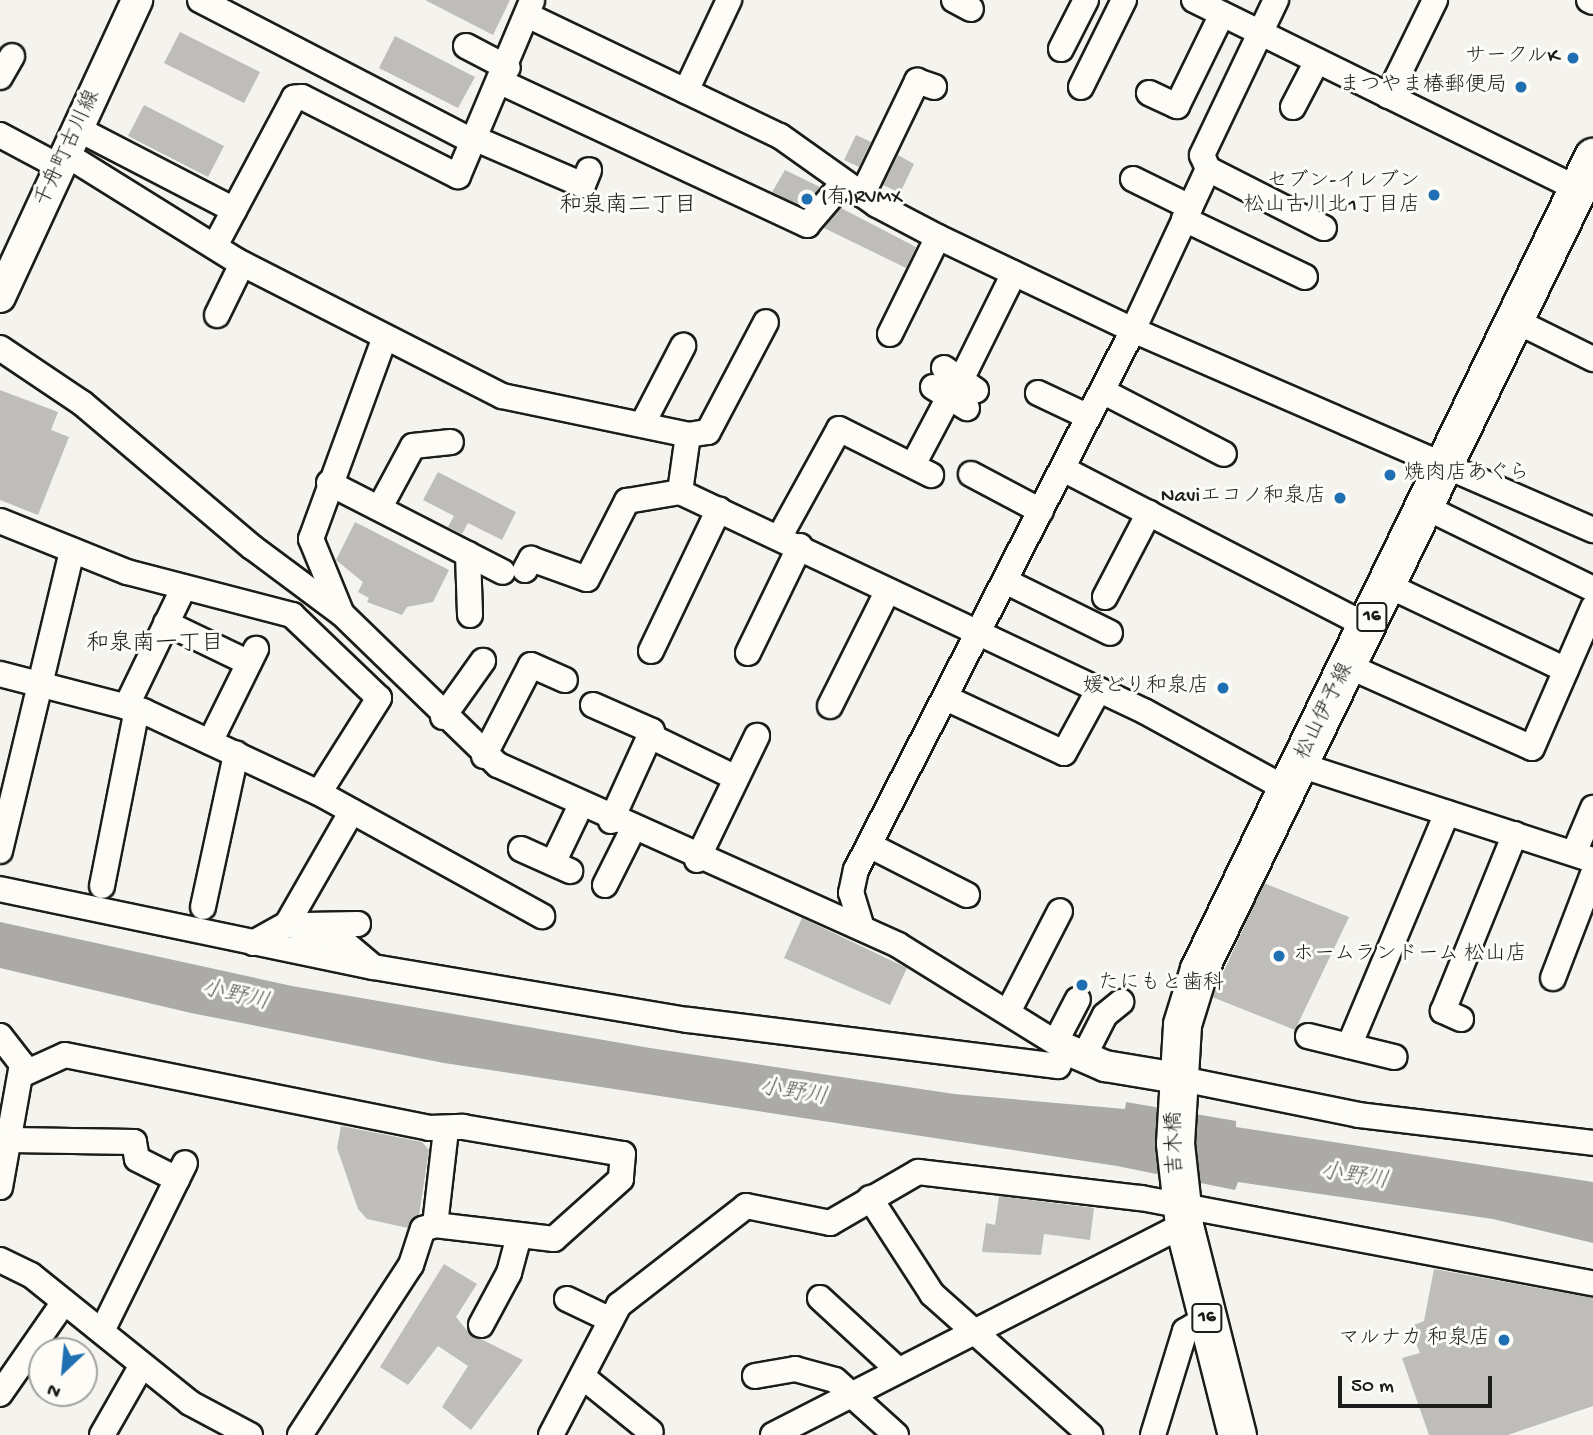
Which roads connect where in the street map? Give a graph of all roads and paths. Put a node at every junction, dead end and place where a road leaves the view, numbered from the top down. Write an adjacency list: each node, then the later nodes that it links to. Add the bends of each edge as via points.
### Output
1 (137, 0): 26 (street, 千舟町古川線)
2 (200, 0): 15 (street)
3 (729, 0): 19 (street)
4 (1086, 0): 13 (street)
5 (1124, 0): 18 (street)
6 (1194, 0): 10 (street)
7 (1276, 0): 11 (street)
8 (1435, 0): 21 (street)
9 (530, 8): 16 (street); 19 (street)
10 (1222, 14): 11 (street); 20 (street, via 1177,106)
11 (1259, 32): 14 (street); 28 (street, via 1202,155)
12 (466, 46): 16 (street)
13 (1061, 49)
14 (1317, 61): 21 (street); 23 (street)
15 (320, 62): 22 (street); 25 (street)
16 (505, 75): 25 (street); 31 (street, via 807,225)
17 (934, 87): 31 (street, via 917,81)
18 (1081, 87)
19 (685, 90): 31 (street, via 780,136)
20 (1149, 93)
21 (1388, 96): 32 (street)
22 (302, 97): 25 (street, via 458,176); 33 (street, via 294,98)
23 (1293, 107)
24 (0, 135): 26 (street)
25 (475, 140): 29 (street, via 583,185)
26 (69, 151): 33 (street); 37 (street); 41 (street, 千舟町古川線)
27 (1593, 157): 32 (main road, 松山伊予線 / 16)
28 (1208, 169): 34 (street); 35 (street)
29 (589, 170)
30 (1148, 179): 34 (street)
31 (853, 189): 36 (street)
32 (1578, 189): 43 (main road, 松山伊予線 / 16)
33 (234, 211): 37 (street)
34 (1187, 213): 40 (street); 45 (street)
35 (1324, 228)
36 (938, 237): 39 (street); 46 (street)
37 (216, 244): 38 (street)
38 (242, 264): 42 (street); 47 (street)
39 (1014, 273): 45 (street); 70 (street, via 955,389 922,470 839,429)
40 (1305, 277)
41 (0, 297)
42 (217, 315)
43 (1516, 321): 50 (street); 58 (main road, 松山伊予線 / 16)
44 (766, 322): 55 (street, via 708,432)
45 (1133, 330): 51 (street); 58 (street)
46 (890, 334)
47 (384, 340): 54 (street, via 502,396); 61 (street)
48 (683, 346): 54 (street)
49 (0, 348): 81 (street, via 82,402)
50 (1593, 359)
51 (1102, 391): 53 (street); 57 (street)
52 (1038, 393): 53 (street)
53 (1089, 417): 59 (street)
54 (644, 421): 55 (street)
55 (688, 435): 62 (street)
56 (452, 442): 63 (street, via 413,446)
57 (1224, 454)
58 (1447, 462): 64 (main road, 松山伊予線 / 16); 69 (street)
59 (1063, 469): 66 (street); 67 (street)
60 (971, 474): 66 (street)
61 (329, 483): 63 (street); 81 (street, via 312,551)
62 (680, 492): 65 (street); 72 (street, via 627,501 586,579 531,559 514,571)
63 (380, 507): 72 (street)
64 (1425, 507): 74 (main road, 松山伊予線 / 16); 76 (street)
65 (719, 509): 70 (street); 87 (street)
66 (1041, 511): 73 (street)
67 (1149, 513): 78 (street); 84 (street)
68 (0, 521): 71 (street)
69 (1593, 530)
70 (790, 541): 77 (street); 88 (street)
71 (72, 550): 75 (street); 94 (street)
72 (468, 554): 80 (street)
73 (1005, 581): 85 (street); 86 (street)
74 (1387, 585): 84 (main road, 松山伊予線 / 16); 91 (street)
75 (184, 586): 82 (street); 83 (street, via 292,615)
76 (1593, 589)
77 (887, 592): 86 (street); 98 (street)
78 (1105, 597)
79 (1593, 608): 91 (street)
80 (470, 615)
81 (349, 622): 83 (street); 100 (street)
82 (166, 623): 99 (street); 103 (street, via 252,656)
83 (300, 624): 108 (street, via 379,698)
84 (1367, 626): 90 (main road, 松山伊予線 / 16)
85 (1110, 633)
86 (977, 637): 95 (street); 96 (street)
87 (651, 651)
88 (748, 654)
89 (483, 661): 100 (street)
90 (1348, 666): 91 (street, via 1532,748); 107 (main road, 松山伊予線 / 16)
91 (1566, 670)
92 (0, 674): 94 (street)
93 (565, 680): 105 (street, via 531,665)
94 (37, 684): 99 (street); 117 (street)
95 (1098, 691): 96 (street, via 1064,753); 107 (street)
96 (946, 698): 115 (street)
97 (593, 705): 101 (street, via 652,731)
98 (830, 706)
99 (132, 708): 103 (street); 122 (street)
100 (443, 717): 105 (street)
101 (650, 736): 106 (street); 113 (street)
102 (757, 736): 106 (street)
103 (210, 742): 104 (street)
104 (236, 754): 108 (street); 125 (street)
105 (484, 756): 109 (street)
106 (736, 778): 119 (street)
107 (1294, 778): 112 (street); 143 (main road, 松山伊予線 / 16, via 1199,969 1182,1024)
108 (319, 793): 111 (street)
109 (580, 807): 113 (street); 116 (street, via 561,867)
110 (1593, 808): 118 (street)
111 (352, 811): 127 (street); 128 (street)
112 (1447, 813): 114 (street); 140 (street)
113 (622, 826): 119 (street); 121 (street)
114 (1515, 834): 118 (street); 137 (street, via 1474,910 1443,1011)
115 (869, 845): 124 (street); 130 (street, via 851,881)
116 (521, 849)
117 (0, 851)
118 (1583, 856)
119 (697, 860): 130 (street)
120 (1593, 874): 133 (street)
121 (605, 885)
122 (102, 886)
123 (0, 889): 131 (street)
124 (967, 896)
125 (202, 907)
126 (1060, 911): 136 (street)
127 (542, 916)
128 (287, 924): 129 (street); 131 (street); 132 (street, via 346,944)
129 (358, 924)
130 (862, 928): 136 (street)
131 (253, 943): 132 (street)
132 (373, 967): 141 (street, via 687,1020 975,1059 1058,1066)
133 (1553, 978)
134 (1078, 999): 141 (street)
135 (1121, 1002): 141 (street)
136 (1009, 1010): 141 (street)
137 (1461, 1019)
138 (1308, 1036): 140 (street)
139 (0, 1037): 144 (street, via 22,1064)
140 (1349, 1046): 142 (street)
141 (1068, 1049): 143 (street)
142 (1394, 1057)
143 (1177, 1082): 147 (street, via 1359,1115); 150 (main road, 吉木橋 / 16)
144 (14, 1089): 145 (street, via 65,1055); 146 (street)
145 (446, 1130): 151 (street); 152 (street, via 463,1127 623,1154 621,1179 554,1239)
146 (11, 1140): 148 (street); 161 (street, via 134,1142 137,1159 181,1171)
147 (1593, 1143)
148 (0, 1186)
149 (870, 1198): 150 (street, via 918,1172); 159 (street, via 830,1223 746,1206); 162 (street, via 932,1294)
150 (1182, 1210): 154 (street); 158 (main road, 16); 162 (street)
151 (435, 1225): 152 (street); 172 (street, via 423,1229 411,1265)
152 (519, 1235): 160 (street, via 509,1273)
153 (0, 1260): 157 (street)
154 (1593, 1283)
155 (820, 1298): 164 (street)
156 (567, 1299): 159 (street)
157 (64, 1301): 161 (street); 168 (street)
158 (1207, 1318): 177 (street, via 1185,1331); 178 (main road, 16)
159 (609, 1319): 166 (street)
160 (481, 1325)
161 (102, 1331): 163 (street)
162 (971, 1331): 164 (street); 176 (street)
163 (141, 1367): 170 (street); 171 (street)
164 (896, 1368): 167 (street)
165 (755, 1376): 167 (street, via 795,1370)
166 (583, 1377): 169 (street); 173 (street)
167 (849, 1391): 174 (street); 175 (street)
168 (0, 1394)
169 (651, 1432)
170 (102, 1435)
171 (250, 1435)
172 (300, 1435)
173 (551, 1435)
174 (773, 1435)
175 (896, 1435)
176 (1090, 1435)
177 (1153, 1435)
178 (1237, 1435)

